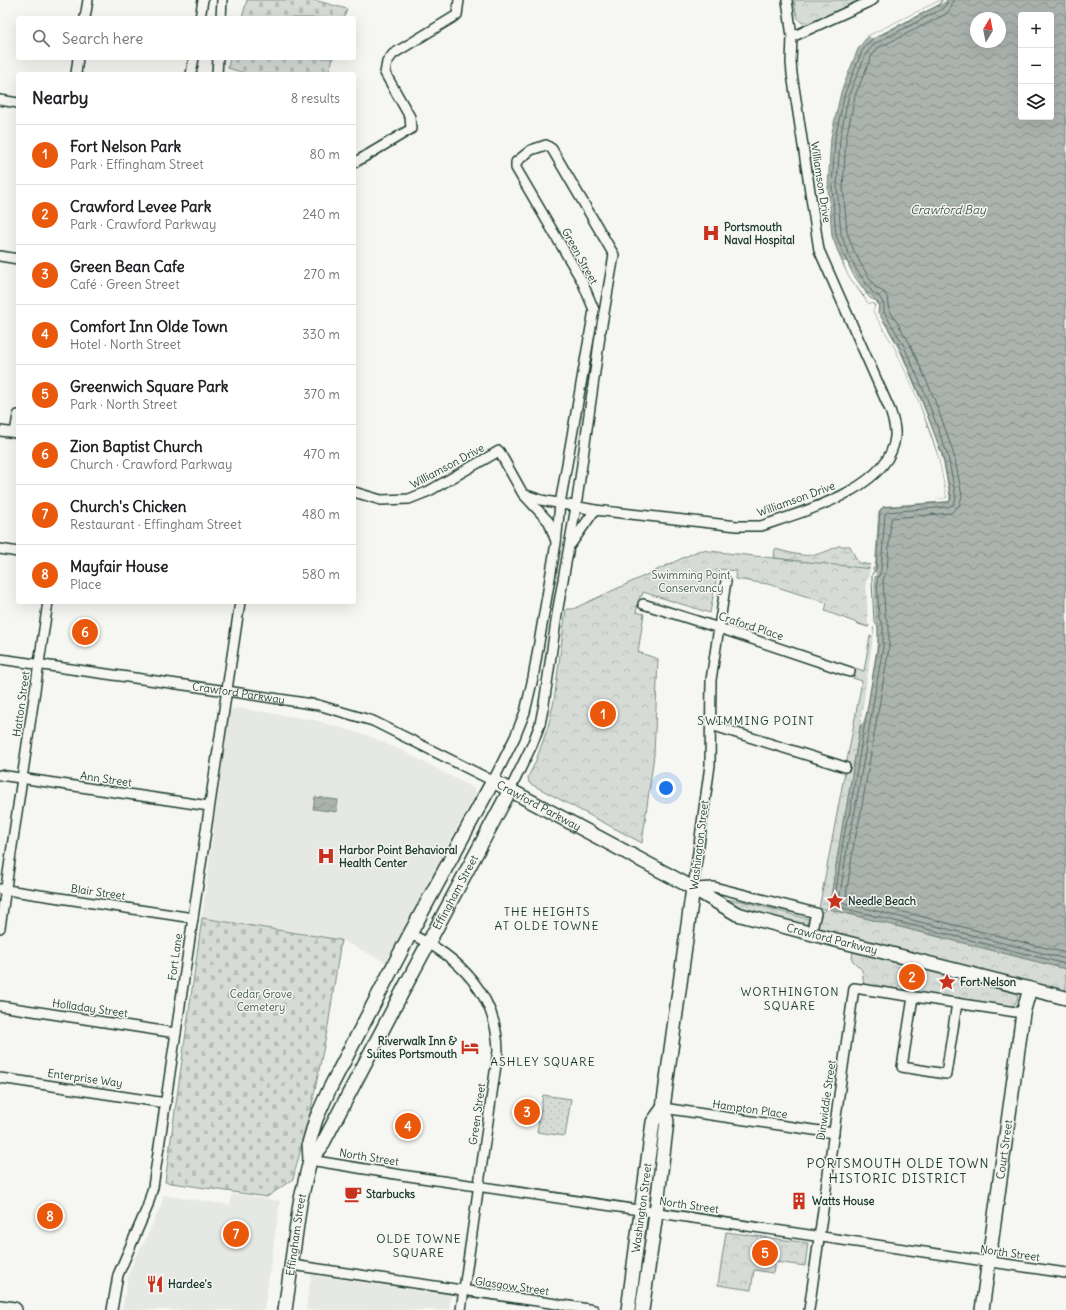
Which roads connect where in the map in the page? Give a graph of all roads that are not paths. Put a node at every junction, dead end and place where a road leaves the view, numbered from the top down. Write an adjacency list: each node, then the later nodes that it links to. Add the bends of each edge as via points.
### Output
1 (88, 0): 7 (street)
2 (203, 0): 8 (street)
3 (222, 0): 9 (street)
4 (459, 0): 19 (street, via 457,15 392,54 386,62 385,73 410,117 411,130)
5 (787, 0): 10 (street, Williamson Drive)
6 (873, 0): 10 (street)
7 (85, 16)
8 (200, 16)
9 (220, 16)
10 (792, 37): 28 (street, Williamson Drive, via 792,74 819,250 890,410 895,437 891,452 879,469 847,493 761,526 737,526)
11 (78, 60): 14 (street)
12 (194, 60): 15 (street)
13 (218, 60): 16 (street)
14 (76, 72)
15 (191, 72)
16 (217, 72)
17 (0, 100): 18 (street)
18 (16, 103)
19 (356, 163)
20 (0, 256): 21 (street)
21 (16, 259)
22 (0, 431): 23 (street)
23 (16, 433)
24 (356, 493): 25 (street, Williamson Drive, via 381,500 409,499 429,491 499,451)
25 (523, 494): 26 (street, Williamson Drive); 29 (street, via 549,522)
26 (560, 504): 27 (street, Williamson Drive); 27 (street, Green Street, via 594,310 582,281 516,168 516,162 530,150 546,145 552,149 614,255); 29 (street, Green Street)
27 (576, 507): 28 (street, Williamson Drive); 30 (street, Green Street)
28 (595, 510): 30 (street)
29 (556, 543): 37 (street, Green Street)
30 (568, 547): 38 (street, Green Street)
31 (0, 549): 32 (street)
32 (16, 552)
33 (726, 581): 39 (street, Washington Street)
34 (48, 604): 41 (street, Hatton Street)
35 (240, 604): 43 (street, Fort Lane)
36 (643, 604): 39 (street, Craford Place)
37 (545, 606): 48 (street, Effingham Street, via 525,712)
38 (558, 608): 49 (street, Effingham Street, via 540,724)
39 (718, 628): 42 (street, Craford Place); 44 (street, Washington Street, via 711,680)
40 (0, 659): 41 (street, Crawford Parkway)
41 (39, 665): 43 (street, Crawford Parkway); 47 (street, Hatton Street)
42 (850, 672)
43 (226, 691): 48 (street, Crawford Parkway, via 318,705 372,721); 50 (street, Fort Lane)
44 (711, 725): 45 (street); 51 (street, Washington Street, via 710,765)
45 (845, 767)
46 (0, 775): 47 (street, Ann Street)
47 (22, 778): 50 (street, Ann Street); 52 (street, Hatton Street)
48 (493, 781): 49 (main road, Crawford Parkway); 55 (main road, Effingham Street)
49 (510, 790): 51 (main road, Crawford Parkway); 57 (main road, Effingham Street)
50 (209, 806): 53 (street, Fort Lane)
51 (693, 888): 56 (main road, Crawford Parkway, via 737,914); 56 (street, via 714,887 816,913); 67 (main road, Washington Street)
52 (3, 890): 53 (street, Blair Street); 54 (street, Hatton Street)
53 (193, 918): 64 (street, Fort Lane)
54 (0, 928)
55 (410, 934): 57 (street, Green Street); 69 (main road, Effingham Street, via 316,1119 309,1143)
56 (811, 934): 58 (main road, Crawford Parkway)
57 (429, 942): 69 (main road, Effingham Street, via 322,1147); 70 (street, Green Street, via 475,982 494,1019 498,1051)
58 (1030, 989): 60 (main road, Crawford Parkway); 63 (main road, Court Street)
59 (913, 997): 61 (street); 61 (street, via 902,1067 946,1074); 68 (street, Dinwiddie Street, via 854,988)
60 (1066, 998)
61 (957, 1003): 63 (street)
62 (0, 1006): 64 (street, Holladay Street)
63 (1023, 1013): 74 (main road, Court Street)
64 (176, 1032): 66 (street, Fort Lane)
65 (0, 1078): 66 (street, Enterprise Way)
66 (166, 1103): 80 (street, Fort Lane, via 153,1187 147,1208 118,1275)
67 (663, 1108): 68 (street, Hampton Place); 71 (main road, Washington Street, via 653,1122); 72 (main road, Washington Street, via 667,1121)
68 (834, 1133): 73 (street, Dinwiddie Street)
69 (310, 1160): 70 (street, North Street); 75 (main road, Effingham Street, via 300,1203)
70 (479, 1186): 71 (street, North Street); 77 (street, Green Street)
71 (640, 1210): 72 (street, North Street); 84 (main road, Washington Street)
72 (656, 1213): 73 (street, North Street); 85 (main road, Washington Street)
73 (819, 1237): 74 (street, North Street); 86 (street, Dinwiddie Street)
74 (989, 1262): 76 (street, North Street); 87 (main road, Court Street)
75 (292, 1265): 77 (street, Glasgow Street); 81 (main road, Effingham Street)
76 (1066, 1273)
77 (464, 1291): 82 (street, Green Street); 83 (street, Glasgow Street)
78 (0, 1308): 79 (main road)
79 (14, 1310)
80 (112, 1310)
81 (285, 1310)
82 (462, 1310)
83 (594, 1310)
84 (628, 1310)
85 (642, 1310)
86 (809, 1310)
87 (982, 1310)

